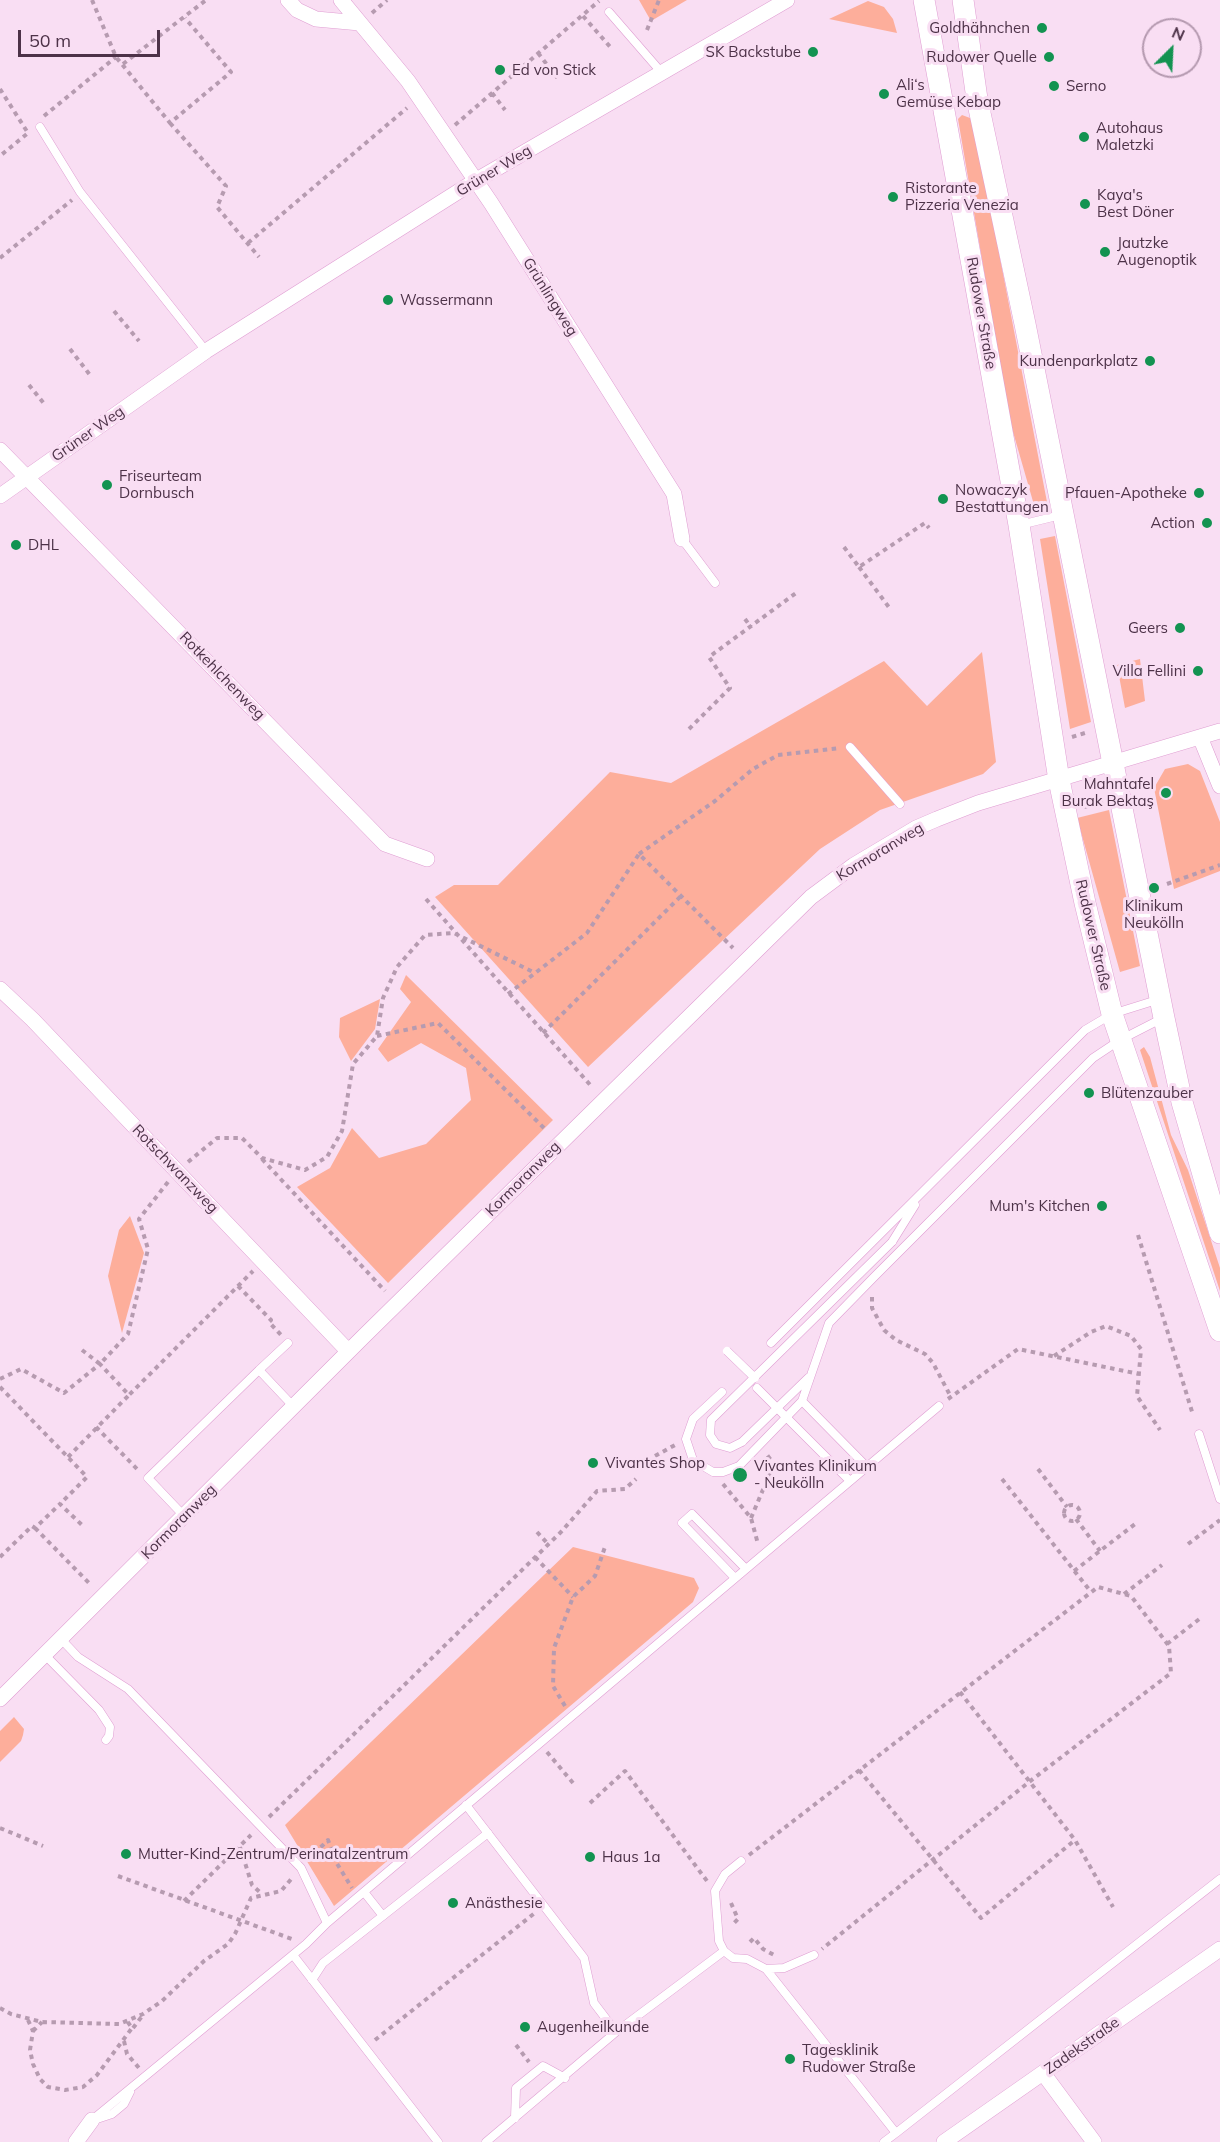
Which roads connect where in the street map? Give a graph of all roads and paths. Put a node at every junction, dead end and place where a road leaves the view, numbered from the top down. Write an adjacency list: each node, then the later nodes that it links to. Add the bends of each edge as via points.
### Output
1 (92, 0): 18 (path)
2 (206, 0): 13 (path)
3 (288, 0): 14 (street, via 297,10 316,19)
4 (341, 0): 14 (street, Grünlingweg)
5 (387, 0): 14 (path)
6 (601, 0): 12 (path)
7 (659, 0): 15 (path)
8 (787, 0): 20 (street, Grüner Weg)
9 (924, 0): 25 (main road, Rudower Straße)
10 (963, 0): 24 (main road)
11 (609, 12): 20 (lane)
12 (583, 16): 16 (path); 17 (path)
13 (185, 18): 19 (path); 28 (path, via 231,72)
14 (364, 20): 34 (street, Grünlingweg)
15 (647, 30)
16 (612, 49)
17 (538, 53): 21 (path); 23 (path)
18 (116, 57): 19 (path); 30 (path)
19 (123, 64): 28 (path)
20 (662, 73): 34 (street, Grüner Weg)
21 (559, 80)
22 (0, 89): 32 (path)
23 (492, 93): 27 (path); 31 (path)
24 (977, 99): 25 (lane); 49 (main road)
25 (942, 102): 50 (main road, Rudower Straße)
26 (411, 104): 36 (path)
27 (505, 110)
28 (170, 123): 36 (path, via 226,186 217,207)
29 (31, 125): 32 (path)
30 (38, 125): 35 (lane)
31 (454, 126)
32 (26, 129): 33 (path, via 28,133)
33 (0, 156)
34 (476, 181): 42 (street, Grüner Weg); 52 (street, Grünlingweg, via 674,494)
35 (80, 192): 38 (path); 42 (lane)
36 (248, 243): 37 (path)
37 (259, 257)
38 (0, 258)
39 (114, 311): 40 (path)
40 (139, 341)
41 (70, 349): 43 (path)
42 (206, 351): 47 (street, Grüner Weg)
43 (90, 375)
44 (29, 385): 45 (path)
45 (46, 406)
46 (0, 450): 47 (street, Rotkehlchenweg)
47 (27, 477): 48 (street, Grüner Weg); 73 (street, Rotkehlchenweg, via 385,844)
48 (0, 496)
49 (1062, 515): 50 (lane); 66 (main road)
50 (1019, 525): 67 (main road, Rudower Straße)
51 (929, 528): 54 (path, via 925,523)
52 (682, 539): 55 (lane, Grünlingweg)
53 (844, 547): 54 (path)
54 (859, 567): 57 (path)
55 (715, 583)
56 (796, 593): 59 (path)
57 (891, 610)
58 (745, 619): 59 (path)
59 (751, 627): 60 (path, via 709,657 730,688)
60 (689, 729)
61 (1094, 730): 63 (path)
62 (1220, 731): 64 (street, Kormoranweg)
63 (1072, 737)
64 (1200, 737): 66 (street, Kormoranweg); 68 (street)
65 (850, 747): 70 (lane); 72 (path, via 778,755 753,769)
66 (1114, 764): 67 (street, Kormoranweg); 83 (main road)
67 (1059, 780): 84 (main road, Rudower Straße); 105 (street, Kormoranweg, via 978,803 916,828 854,865 811,897)
68 (1220, 786)
69 (1106, 801): 71 (path)
70 (900, 804)
71 (1076, 810)
72 (639, 854): 76 (path); 80 (path, via 587,933)
73 (427, 859)
74 (1220, 865): 75 (path)
75 (1167, 884)
76 (681, 896): 79 (path); 85 (path)
77 (426, 899): 78 (path)
78 (454, 933): 80 (path); 82 (path); 86 (path, via 425,935 397,967 383,998)
79 (733, 948)
80 (533, 972): 82 (path)
81 (0, 989): 105 (street, Rotschwanzweg)
82 (508, 994): 85 (path)
83 (1163, 1008): 84 (lane); 87 (lane); 94 (main road, via 1182,1102)
84 (1112, 1014): 87 (main road, Rudower Straße); 93 (lane, via 1085,1030)
85 (543, 1033): 88 (path)
86 (377, 1036): 89 (path, via 438,1023); 90 (path, via 353,1064 342,1131 327,1157 305,1170)
87 (1120, 1040): 97 (lane, via 1093,1058); 100 (main road, Rudower Straße)
88 (592, 1087)
89 (547, 1131)
90 (262, 1158): 91 (path, via 242,1138 217,1138); 99 (path)
91 (186, 1164)
92 (169, 1180): 107 (path, via 139,1219 148,1249 128,1334)
93 (922, 1193): 102 (lane); 111 (lane, bridge, via 892,1242)
94 (1220, 1233)
95 (1138, 1235): 122 (path)
96 (255, 1270): 98 (path)
97 (875, 1276): 110 (lane, via 828,1323); 117 (path, via 872,1300 877,1321 896,1340 915,1348 933,1363)
98 (238, 1286): 101 (path); 116 (path)
99 (385, 1291)
100 (1220, 1331)
101 (288, 1343): 108 (lane)
102 (771, 1343)
103 (82, 1350): 107 (path)
104 (728, 1351): 111 (lane, bridge)
105 (348, 1352): 119 (street, Kormoranweg)
106 (1053, 1356): 109 (path); 109 (path, via 1106,1326 1131,1336 1141,1349); 117 (path, via 1018,1349)
107 (100, 1364): 112 (path, via 64,1393 21,1369); 116 (path)
108 (259, 1370): 119 (lane); 134 (lane)
109 (1139, 1374): 125 (path, via 1137,1396)
110 (810, 1376): 118 (lane); 121 (lane)
111 (755, 1378): 121 (lane, bridge, via 711,1420 712,1440 721,1447 734,1447)
112 (0, 1379)
113 (0, 1387): 130 (path)
114 (758, 1388): 121 (lane)
115 (722, 1392): 127 (lane, via 693,1419)
116 (129, 1395): 124 (path)
117 (951, 1397): 120 (path)
118 (802, 1401): 123 (lane); 131 (lane)
119 (293, 1406): 141 (street, Kormoranweg)
120 (939, 1406): 131 (lane)
121 (777, 1408): 123 (lane)
122 (1193, 1415)
123 (786, 1417): 128 (lane); 137 (lane)
124 (96, 1427): 130 (path); 134 (path)
125 (1160, 1430)
126 (1199, 1434): 138 (lane)
127 (686, 1439): 129 (path); 133 (lane, via 693,1460)
128 (760, 1444): 133 (lane, via 740,1466); 142 (path, via 771,1460 770,1473)
129 (655, 1456)
130 (68, 1457): 139 (path, via 87,1477)
131 (867, 1467): 137 (lane)
132 (1038, 1469): 140 (path)
133 (713, 1472): 142 (path)
134 (148, 1478): 141 (lane)
135 (636, 1479): 149 (path, via 625,1489 597,1491)
136 (1002, 1479): 158 (path)
137 (850, 1481): 153 (lane)
138 (1220, 1499)
139 (60, 1504): 146 (path); 147 (path)
140 (1067, 1507): 143 (path, via 1078,1510); 143 (path, via 1065,1518)
141 (185, 1517): 165 (street, Kormoranweg)
142 (751, 1518): 153 (path)
143 (1077, 1519): 152 (path)
144 (1220, 1520): 151 (path)
145 (1135, 1524): 152 (path)
146 (84, 1527)
147 (35, 1528): 154 (path, via 32,1526); 160 (path)
148 (537, 1532): 149 (path)
149 (548, 1544): 155 (path)
150 (606, 1544): 163 (path, via 595,1576)
151 (1188, 1544)
152 (1100, 1551): 158 (path)
153 (762, 1556): 157 (lane)
154 (0, 1557)
155 (535, 1557): 163 (path); 178 (path)
156 (1162, 1565): 162 (path)
157 (746, 1569): 159 (lane); 159 (lane, via 692,1514 682,1523)
158 (1074, 1571): 161 (path)
159 (735, 1578): 170 (lane)
160 (89, 1583)
161 (1091, 1593): 162 (path, via 1098,1587); 168 (path)
162 (1124, 1594): 166 (path, via 1131,1596)
163 (573, 1597): 170 (path, via 554,1648 554,1686)
164 (1202, 1617): 166 (path)
165 (61, 1639): 167 (street, Kormoranweg); 178 (lane, via 78,1656 128,1689)
166 (1167, 1644): 174 (path, via 1172,1673)
167 (45, 1654): 169 (street, Kormoranweg); 171 (lane, via 99,1710 110,1727)
168 (960, 1692): 173 (path); 174 (path)
169 (0, 1699)
170 (571, 1717): 172 (lane)
171 (105, 1740)
172 (540, 1743): 175 (path); 177 (lane)
173 (859, 1770): 184 (path); 185 (path)
174 (1029, 1782): 181 (path); 184 (path)
175 (573, 1783)
176 (590, 1803): 190 (path, via 625,1771)
177 (466, 1805): 180 (lane); 192 (lane)
178 (260, 1826): 183 (path); 186 (lane)
179 (0, 1828): 182 (path)
180 (488, 1833): 196 (lane); 198 (lane)
181 (1075, 1840): 184 (path, via 981,1918); 197 (path)
182 (44, 1846)
183 (240, 1846): 189 (path); 195 (path)
184 (931, 1859): 207 (path)
185 (741, 1861): 190 (lane, via 725,1874)
186 (301, 1868): 191 (path, via 281,1891); 192 (path, via 328,1840 336,1862); 200 (lane)
187 (118, 1876): 195 (path)
188 (1220, 1878): 230 (lane)
189 (252, 1885): 191 (path); 193 (path)
190 (715, 1891): 205 (lane, via 719,1941)
191 (261, 1894): 193 (path)
192 (361, 1894): 198 (lane); 200 (lane)
193 (251, 1898): 199 (path)
194 (730, 1899): 201 (path, via 738,1918)
195 (184, 1901): 199 (path)
196 (544, 1906): 218 (lane, via 584,1958 594,2003); 221 (path)
197 (1113, 1907)
198 (383, 1916): 210 (lane, via 323,1963)
199 (239, 1920): 203 (path); 212 (path, via 228,1944)
200 (327, 1923): 203 (lane)
201 (734, 1923)
202 (750, 1942): 208 (path, via 754,1938 763,1949)
203 (306, 1944): 206 (lane)
204 (1220, 1949): 225 (street, Zadekstraße)
205 (724, 1951): 209 (lane); 218 (lane)
206 (293, 1955): 210 (lane); 226 (lane)
207 (814, 1955): 209 (lane, via 784,1968)
208 (781, 1956)
209 (766, 1969): 230 (lane)
210 (312, 1980): 221 (lane)
211 (0, 2008): 213 (path)
212 (143, 2014): 214 (path); 216 (path)
213 (28, 2020): 215 (path); 217 (path)
214 (127, 2021): 215 (path); 216 (path)
215 (42, 2022): 217 (path)
216 (132, 2028): 219 (path)
217 (33, 2031): 222 (path, via 33,2064 48,2087 82,2087)
218 (616, 2032): 227 (lane)
219 (124, 2040): 222 (path); 223 (path)
220 (516, 2045): 224 (path)
221 (365, 2048): 232 (lane)
222 (118, 2050): 223 (path)
223 (127, 2054): 226 (path)
224 (537, 2072): 227 (lane, via 543,2066); 228 (lane, via 516,2088)
225 (1043, 2073): 235 (street, Zadekstraße); 236 (street)
226 (146, 2077): 229 (lane)
227 (565, 2078): 228 (lane)
228 (516, 2118): 233 (lane)
229 (92, 2120): 231 (street)
230 (896, 2133): 234 (lane)
231 (76, 2142)
232 (438, 2142)
233 (486, 2142)
234 (884, 2142)
235 (944, 2142)
236 (1094, 2142)

